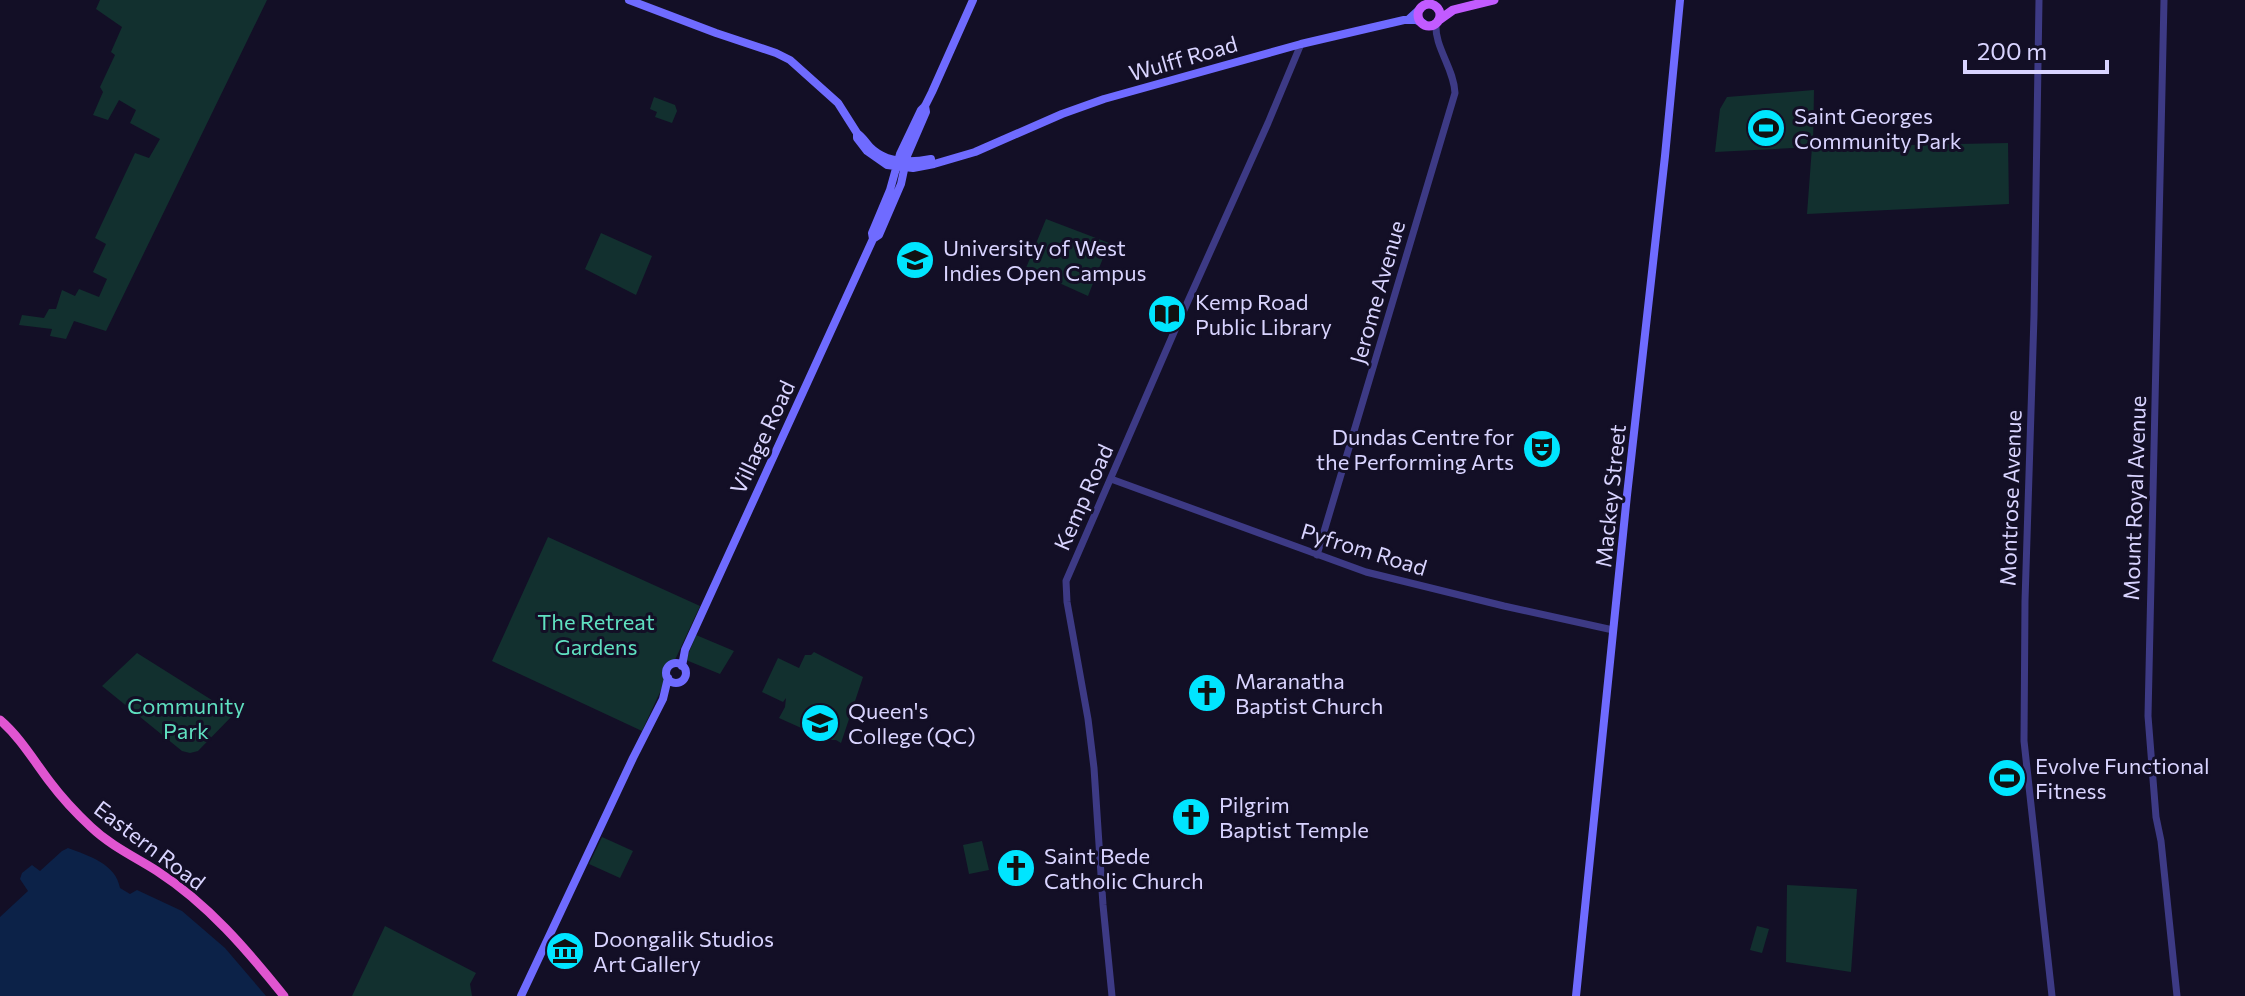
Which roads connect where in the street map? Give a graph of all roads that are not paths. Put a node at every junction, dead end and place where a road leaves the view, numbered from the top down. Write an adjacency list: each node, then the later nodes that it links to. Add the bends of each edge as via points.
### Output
1 (629, 0): 12 (main road, via 790,60 838,103 867,151 883,163)
2 (973, 0): 12 (main road, Village Road)
3 (1494, 0): 8 (main road)
4 (1680, 0): 15 (main road, Mackey Street)
5 (2039, 0): 23 (street, Montrose Avenue, via 2024,741)
6 (2164, 0): 24 (street, Mount Royal Avenue, via 2148,716)
7 (1427, 4): 8 (main road); 9 (main road, Wulff Road); 10 (main road, via 1419,14); 10 (main road, via 1440,13)
8 (1458, 8): 10 (main road)
9 (1404, 20): 10 (main road, Wulff Road); 11 (main road, Wulff Road)
10 (1432, 23): 14 (street, Jerome Avenue, via 1455,93)
11 (1301, 44): 12 (main road, Wulff Road, via 1104,99 975,152 934,164); 13 (street, Kemp Road)
12 (901, 164): 16 (main road, Village Road, via 901,184 879,235)
13 (1111, 479): 14 (street, Pyfrom Road); 21 (street, Kemp Road, via 1068,574 1066,593 1094,768)
14 (1317, 555): 15 (street, Pyfrom Road, via 1394,580)
15 (1613, 630): 22 (main road, Mackey Street)
16 (678, 665): 17 (main road, Village Road, via 667,669); 17 (main road, Village Road, via 685,676)
17 (672, 680): 20 (main road, Village Road)
18 (0, 720): 19 (highway, Eastern Road, via 92,828 217,919)
19 (284, 996)
20 (521, 996)
21 (1112, 996)
22 (1576, 996)
23 (2052, 996)
24 (2177, 996)

